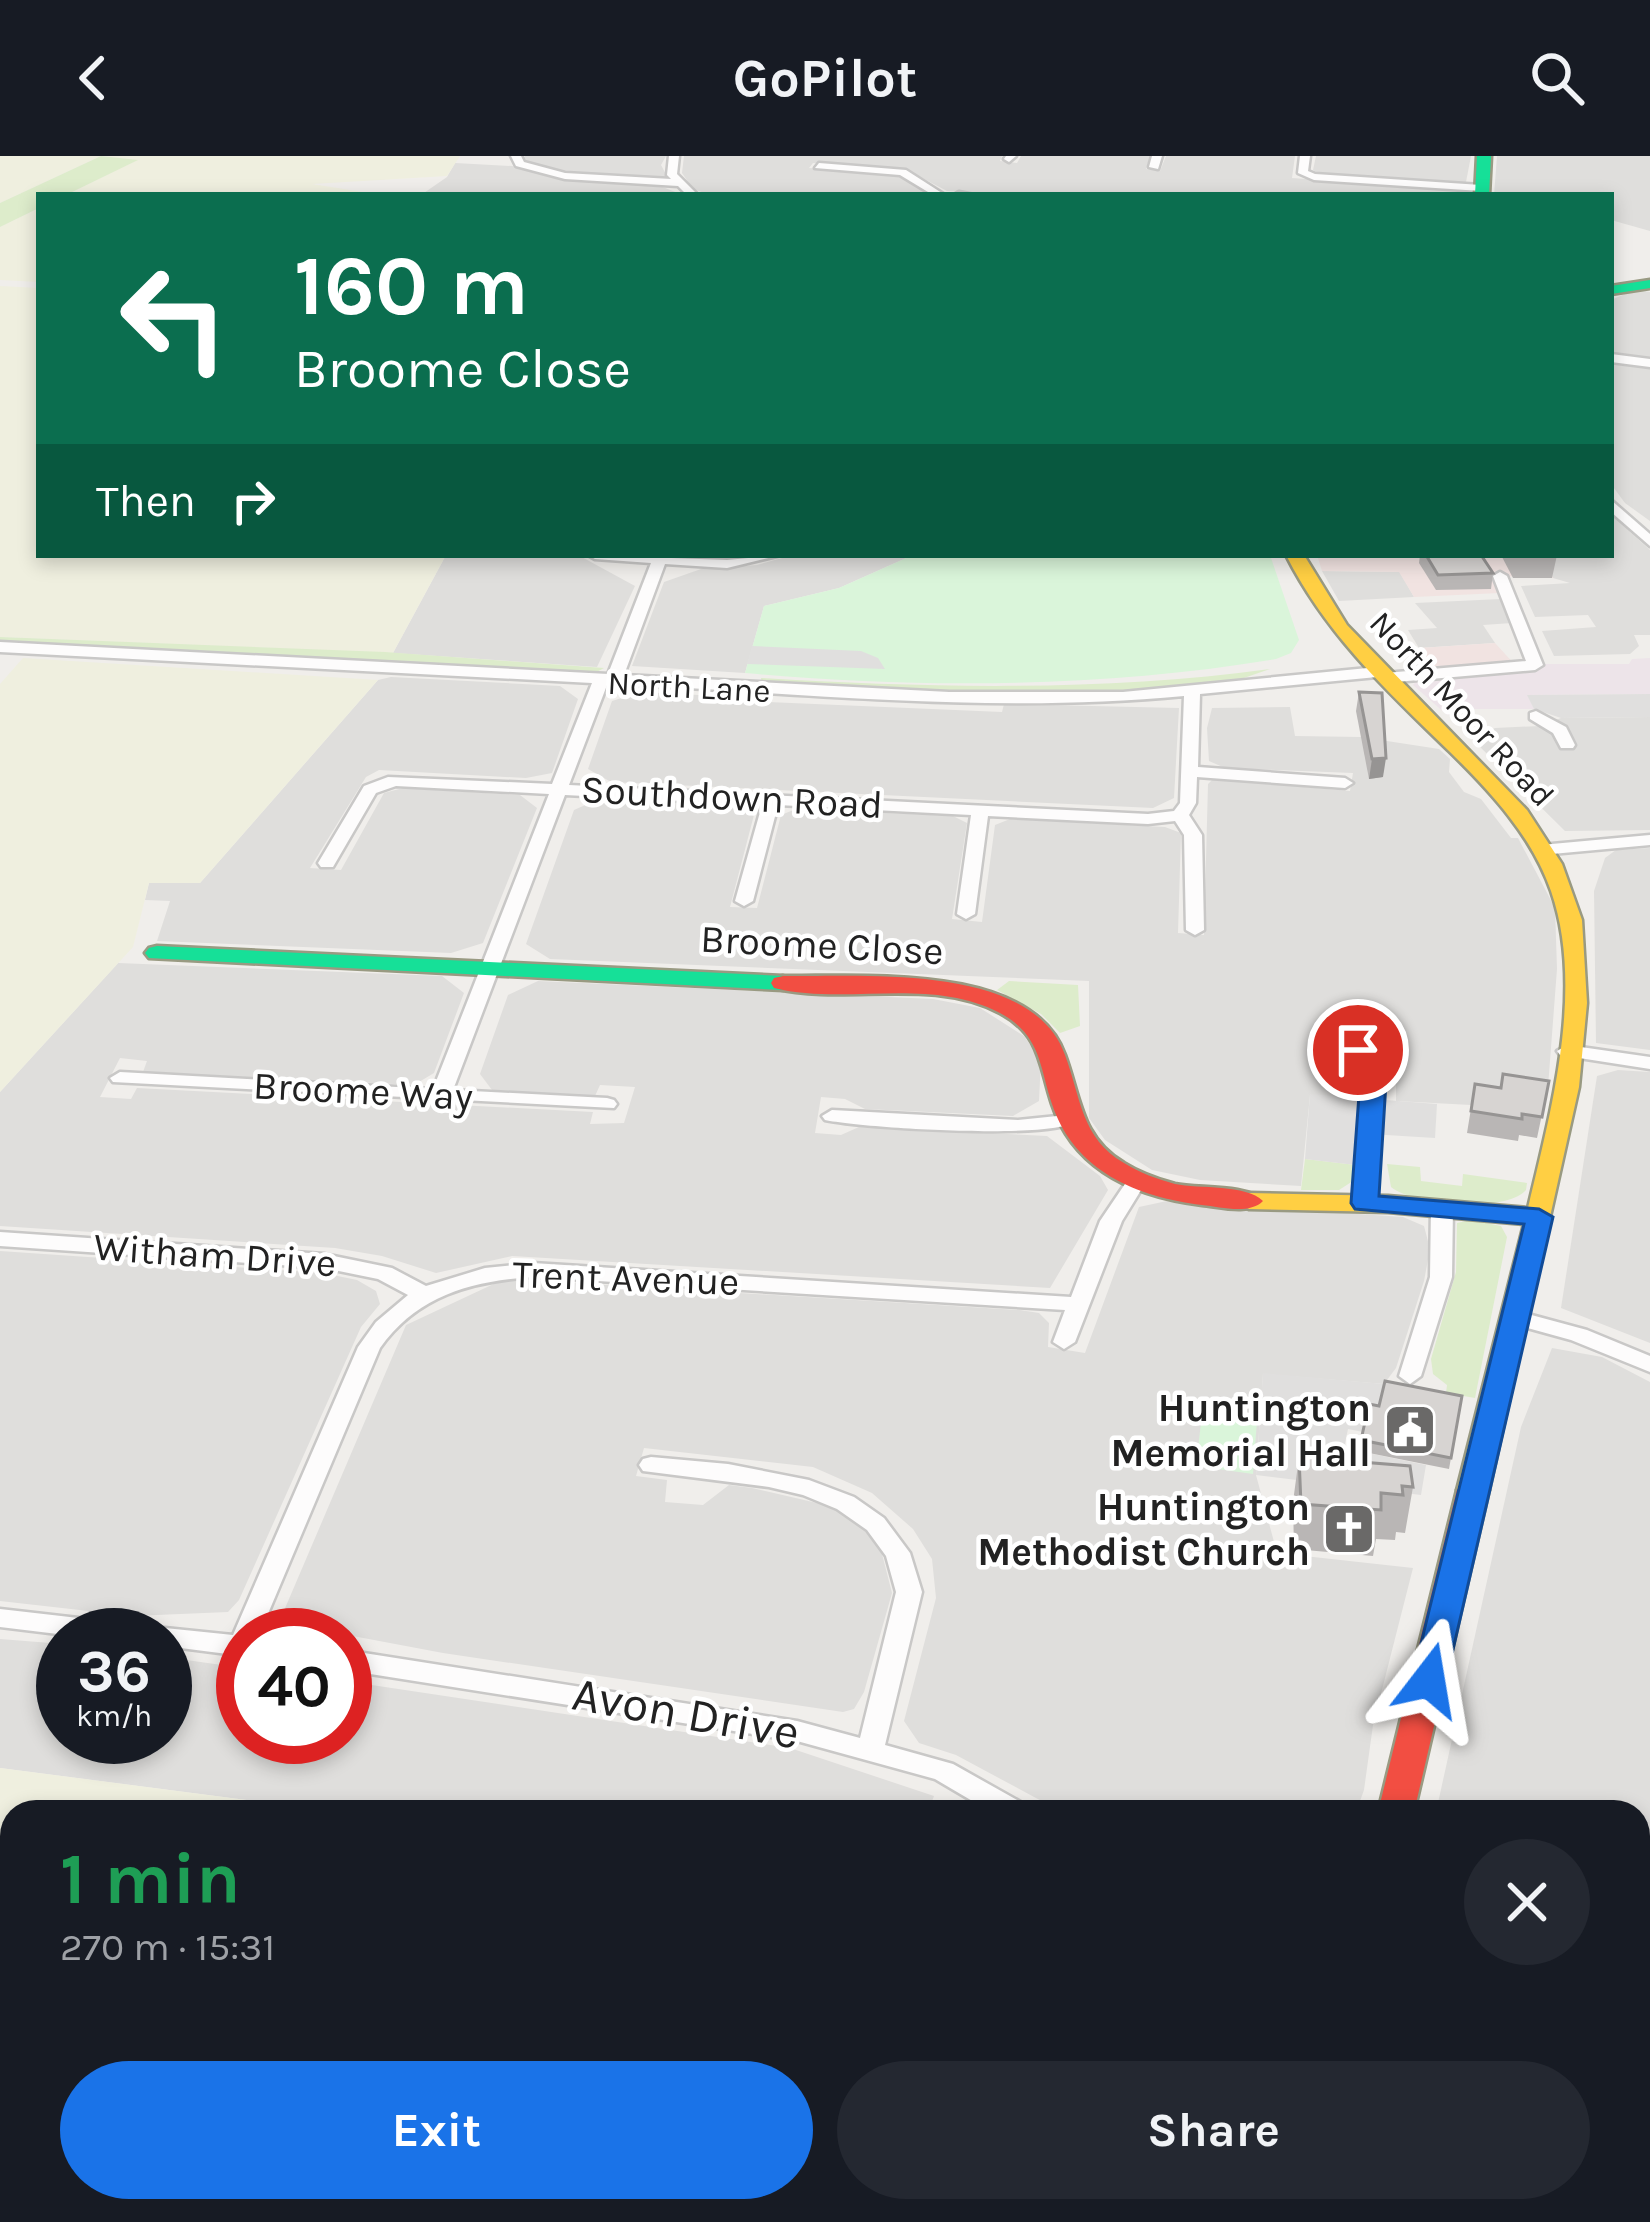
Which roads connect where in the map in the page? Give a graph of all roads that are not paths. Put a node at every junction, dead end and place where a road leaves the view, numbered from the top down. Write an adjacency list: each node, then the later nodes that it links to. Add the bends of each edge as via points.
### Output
1 (516, 156): 6 (street, via 565,176)
2 (674, 156): 6 (street)
3 (1305, 156): 9 (street, via 1303,173 1314,177)
4 (1484, 156): 9 (street)
5 (819, 166): 8 (street, via 909,173)
6 (677, 183): 7 (street)
7 (689, 192)
8 (936, 192)
9 (1482, 192)
10 (1650, 284): 11 (street)
11 (1614, 290)
12 (1614, 358): 13 (street)
13 (1650, 363)
14 (1614, 507): 15 (street)
15 (1650, 542)
16 (622, 558): 19 (street)
17 (758, 558): 19 (street)
18 (1297, 558): 22 (street, North Moor Road, via 1325,611)
19 (659, 562): 23 (street)
20 (1500, 577): 22 (street, North Lane, via 1535,665)
21 (0, 647): 23 (street, North Lane)
22 (1381, 675): 24 (street, North Lane); 34 (street, North Moor Road, via 1483,775)
23 (606, 683): 24 (street, North Lane, via 987,698); 29 (street)
24 (1192, 693): 27 (street)
25 (1536, 716): 26 (street, via 1560,730)
26 (1567, 745)
27 (1190, 771): 28 (street); 32 (street)
28 (1345, 783)
29 (560, 788): 30 (street, Southdown Road); 35 (street, Southdown Road, via 380,784); 40 (street)
30 (772, 798): 31 (street, Southdown Road); 36 (street)
31 (980, 809): 32 (street, Southdown Road); 37 (street)
32 (1180, 815): 38 (street, via 1193,835)
33 (1650, 840): 34 (street)
34 (1541, 850): 42 (street, North Moor Road, via 1569,910)
35 (328, 863)
36 (744, 902)
37 (967, 914)
38 (1195, 930)
39 (157, 953): 40 (street, Broome Close)
40 (491, 968): 45 (street); 48 (street, Broome Close, via 929,988 988,998 1048,1037)
41 (1358, 1050): 50 (street, via 1374,1066)
42 (1567, 1051): 43 (street); 52 (street, North Moor Road)
43 (1650, 1063)
44 (120, 1079): 45 (street, Broome Way)
45 (441, 1095): 46 (street, Broome Way)
46 (607, 1105)
47 (832, 1116): 48 (street, via 1018,1126)
48 (1066, 1121): 49 (street, via 1090,1154)
49 (1136, 1182): 50 (street, via 1184,1194); 55 (street)
50 (1365, 1203): 51 (street)
51 (1442, 1207): 52 (street); 59 (street, via 1442,1277)
52 (1539, 1217): 56 (street, North Moor Road)
53 (0, 1239): 54 (street, Witham Drive, via 340,1264 384,1273)
54 (424, 1294): 55 (street, Trent Avenue, via 498,1271 533,1270); 61 (street, Trent Avenue, via 369,1347)
55 (1077, 1304): 57 (street)
56 (1517, 1318): 58 (street); 67 (street, North Moor Road)
57 (1064, 1342)
58 (1650, 1365)
59 (1410, 1376)
60 (651, 1465): 65 (street, via 686,1480 817,1490 849,1503 893,1546 909,1592)
61 (258, 1608)
62 (0, 1618): 63 (street)
63 (36, 1622)
64 (372, 1664): 65 (street, Avon Drive)
65 (871, 1748): 66 (street, Avon Drive, via 943,1771)
66 (993, 1800)
67 (1399, 1800)

